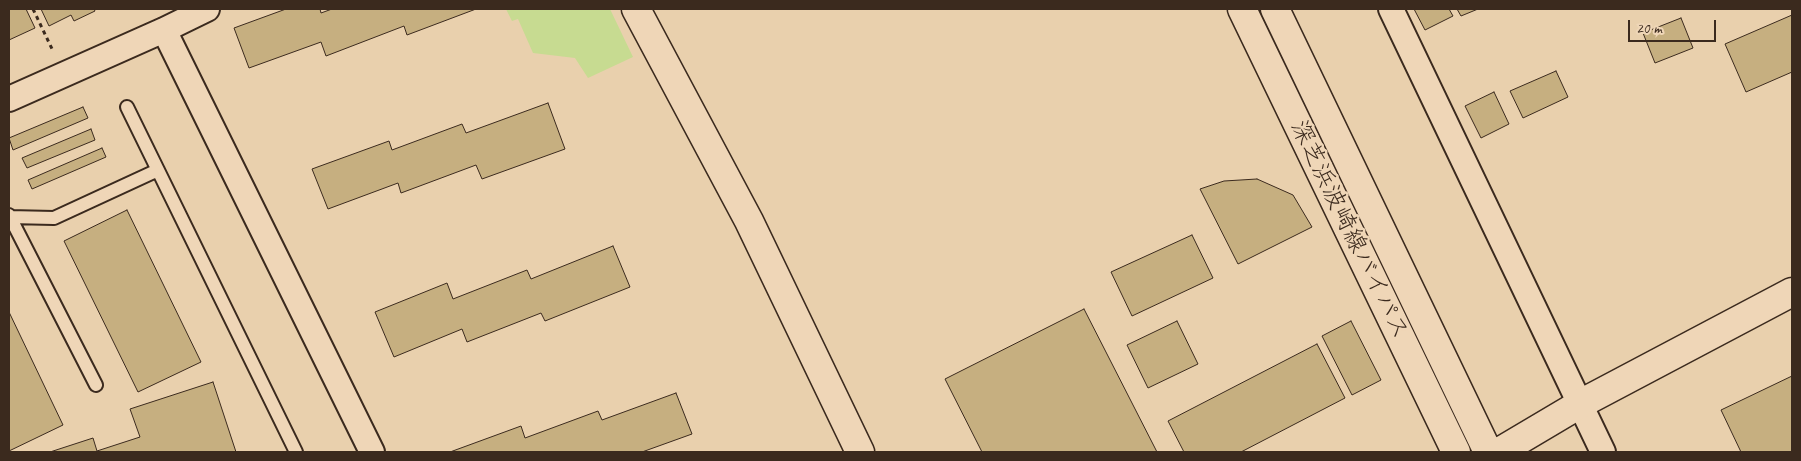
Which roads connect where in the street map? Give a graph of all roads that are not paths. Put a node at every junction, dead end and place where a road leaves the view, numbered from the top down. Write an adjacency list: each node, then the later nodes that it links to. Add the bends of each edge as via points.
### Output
1 (207, 9): 6 (street)
2 (636, 9): 16 (main road, via 748,221)
3 (1242, 9): 17 (main road, 深芝浜波崎線バイパス)
4 (1275, 9): 18 (main road, 深芝浜波崎線バイパス)
5 (1391, 9): 13 (street)
6 (164, 30): 7 (street); 15 (street)
7 (9, 98)
8 (127, 107): 9 (lane)
9 (158, 170): 10 (lane, via 54,218); 14 (lane)
10 (9, 216): 12 (lane)
11 (1792, 292): 13 (main road)
12 (96, 385)
13 (1580, 404): 19 (main road); 20 (street)
14 (296, 452)
15 (372, 452)
16 (860, 452)
17 (1456, 452)
18 (1488, 452)
19 (1499, 452)
20 (1603, 452)

